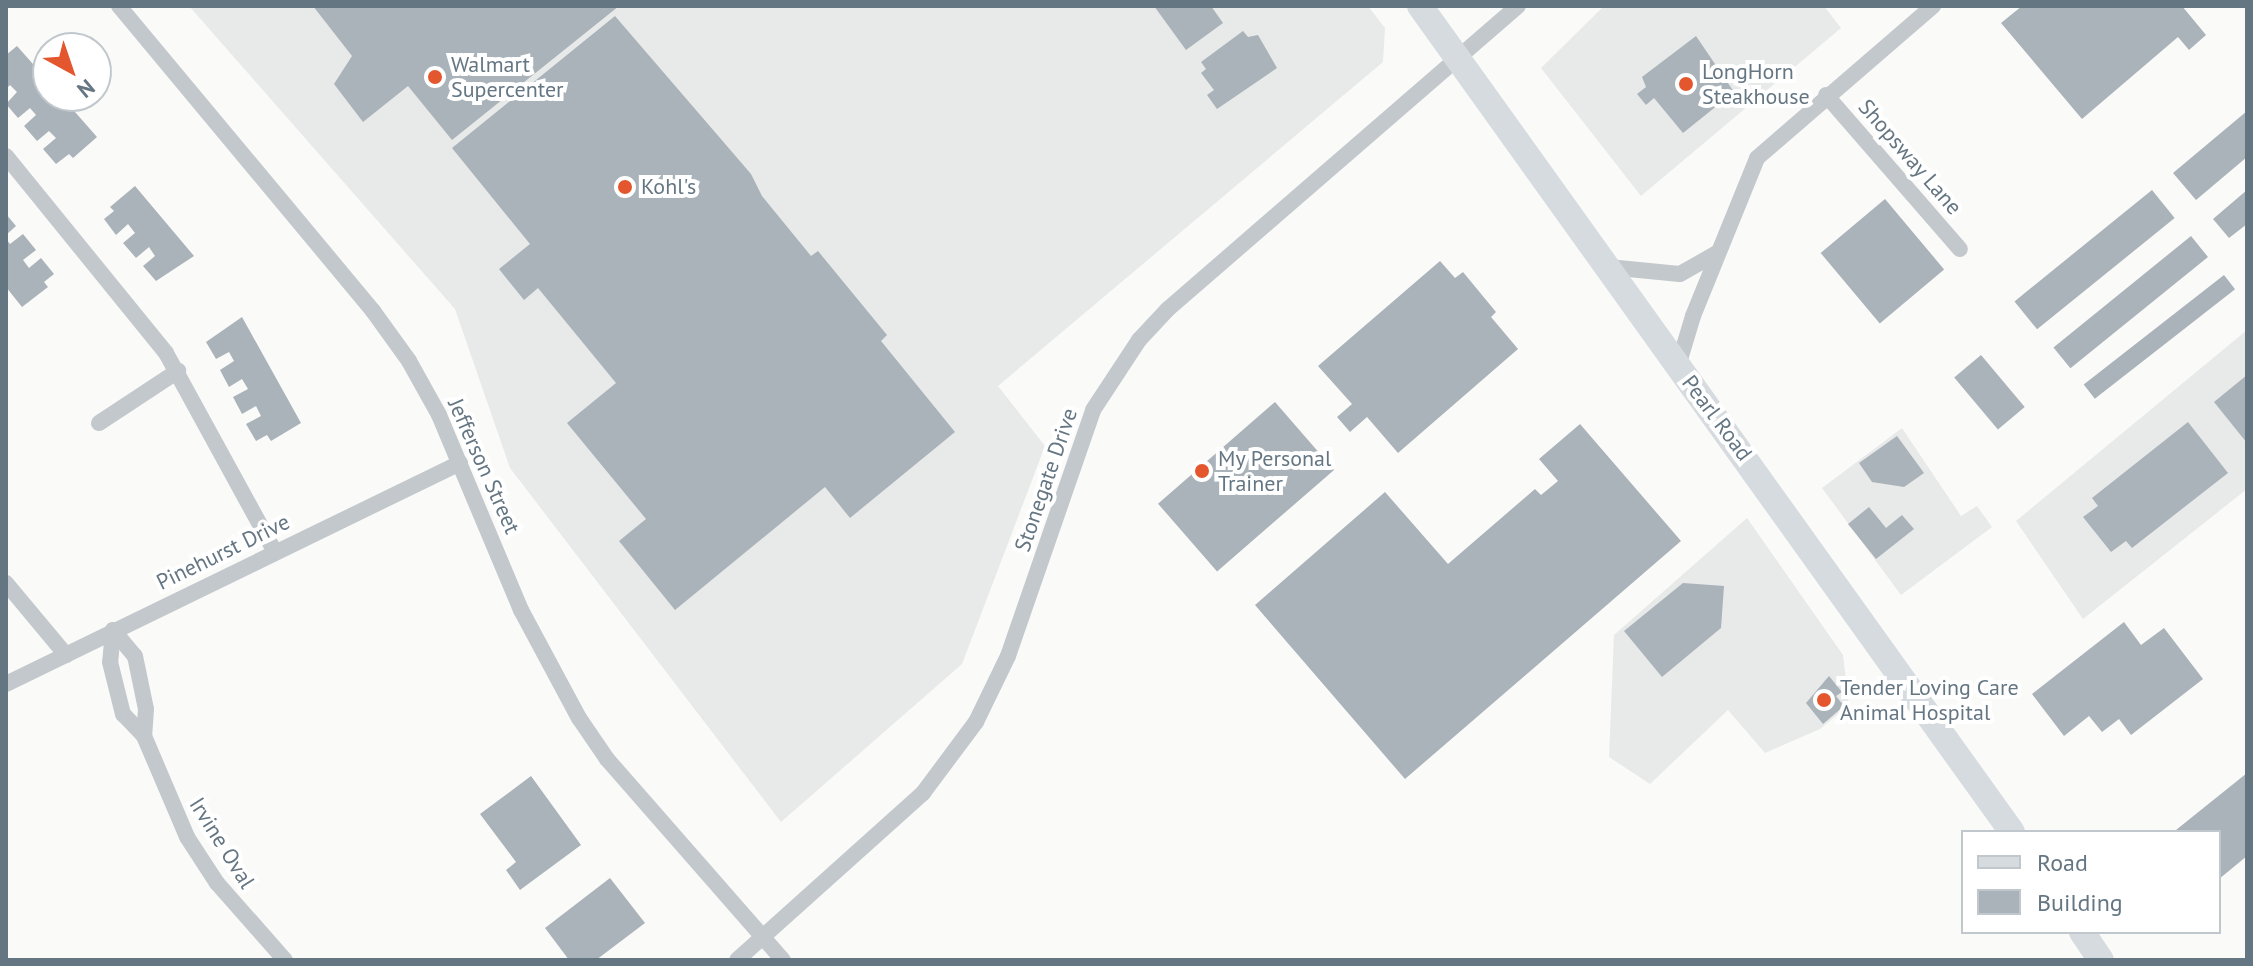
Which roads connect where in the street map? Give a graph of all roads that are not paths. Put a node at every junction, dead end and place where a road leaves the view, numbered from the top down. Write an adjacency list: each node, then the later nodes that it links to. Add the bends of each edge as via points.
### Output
1 (119, 6): 14 (street, Jefferson Street, via 373,311 409,361)
2 (1420, 6): 5 (main road, Pearl Road)
3 (1518, 6): 5 (street, Stonegate Drive)
4 (1933, 6): 6 (street)
5 (1457, 58): 10 (main road, Pearl Road); 23 (street, Stonegate Drive, via 1139,340 1093,410 1008,656 976,722 923,793)
6 (1826, 95): 8 (street, Shopsway Lane); 9 (street, via 1757,158)
7 (6, 156): 12 (street)
8 (1960, 249)
9 (1717, 253): 10 (street, via 1680,274); 11 (street)
10 (1608, 267): 11 (main road, Pearl Road)
11 (1678, 366): 21 (main road, Pearl Road)
12 (178, 371): 13 (street); 15 (street)
13 (99, 423)
14 (460, 463): 15 (street, Pinehurst Drive); 23 (street, Jefferson Street, via 521,610 579,718 607,759)
15 (275, 552): 17 (street, Pinehurst Drive)
16 (6, 583): 18 (street)
17 (113, 630): 18 (street, Pinehurst Drive); 20 (street, Irvine Oval, via 135,656 146,709); 20 (street, Irvine Oval, via 110,662 123,714)
18 (66, 655): 19 (street, Pinehurst Drive)
19 (6, 684)
20 (144, 736): 24 (street, Irvine Oval, via 187,837 217,883)
21 (2011, 830)
22 (2083, 934): 27 (main road)
23 (764, 937): 25 (street, Stonegate Drive); 26 (street, Jefferson Street)
24 (285, 960)
25 (737, 960)
26 (783, 960)
27 (2101, 960)

